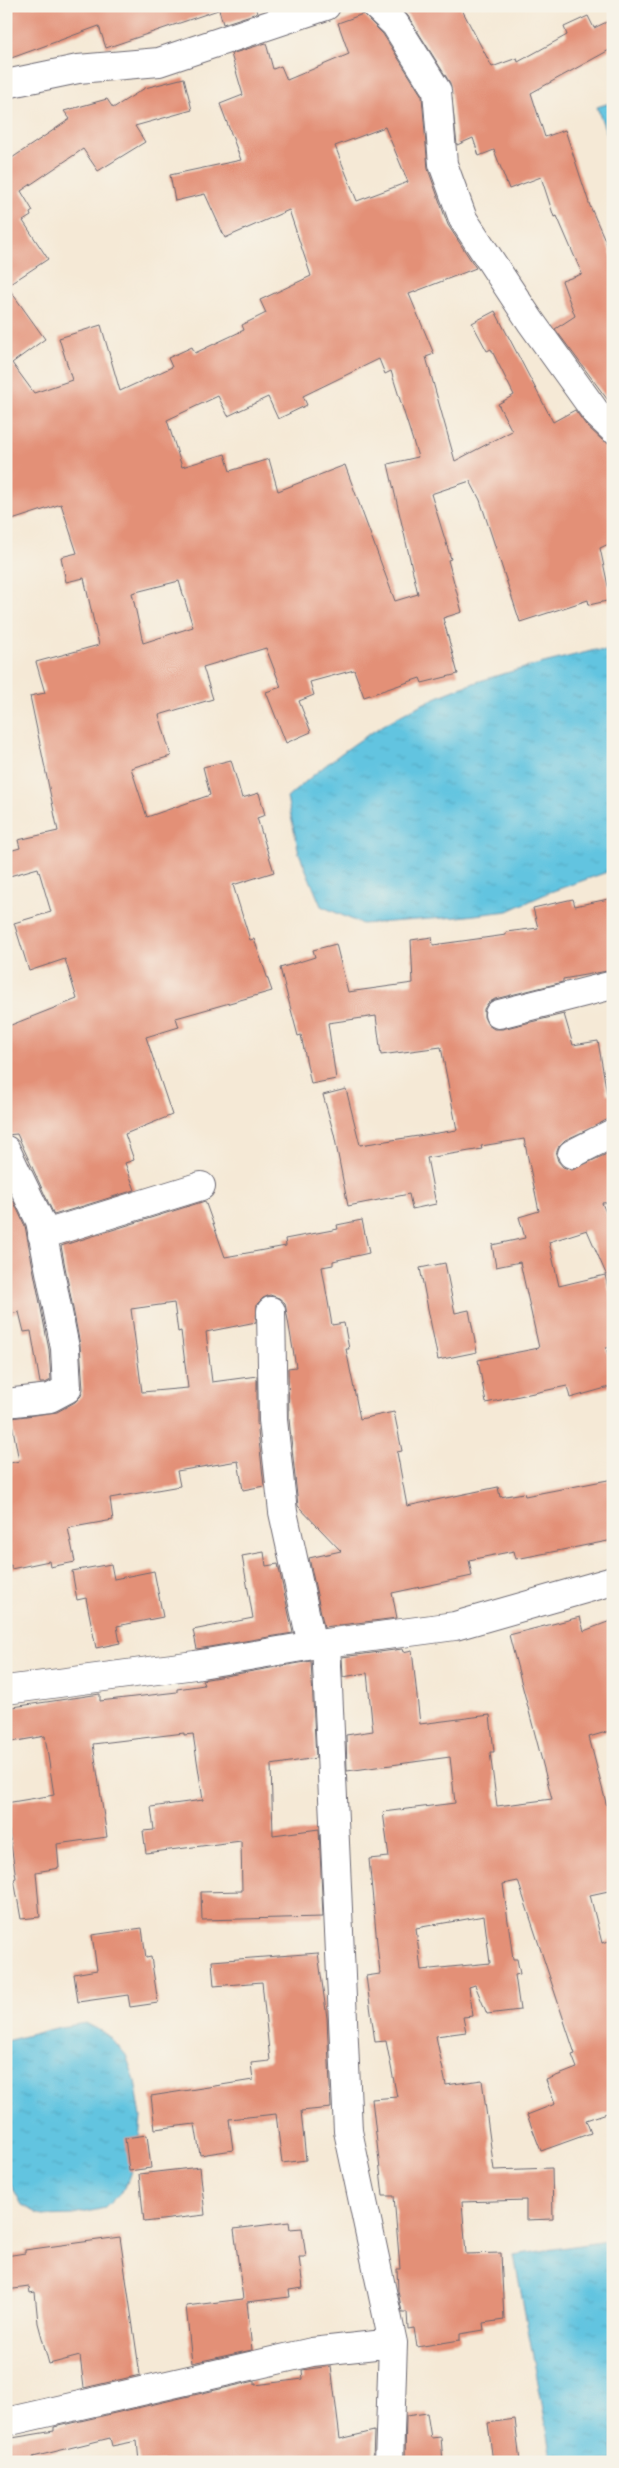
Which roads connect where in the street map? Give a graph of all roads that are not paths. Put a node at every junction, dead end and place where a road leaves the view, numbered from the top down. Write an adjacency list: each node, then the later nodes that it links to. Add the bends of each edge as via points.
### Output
1 (326, 6): 3 (street, via 159,62 78,69)
2 (376, 6): 4 (street, via 395,24 437,90 443,164 463,219 531,322 597,414)
3 (6, 84)
4 (613, 429)
5 (613, 986): 6 (street)
6 (500, 1014)
7 (613, 1132): 9 (street)
8 (6, 1150): 11 (street, via 40,1222)
9 (572, 1154)
10 (202, 1186): 11 (street)
11 (42, 1235): 13 (street, via 65,1348 66,1389 50,1398)
12 (271, 1310): 15 (street, via 273,1420 283,1512)
13 (6, 1403)
14 (613, 1582): 15 (street, via 454,1626)
15 (319, 1644): 16 (street, via 195,1666); 17 (street, via 348,2131)
16 (6, 1690)
17 (393, 2343): 18 (street, via 312,2352); 19 (street)
18 (6, 2422)
19 (389, 2462)

